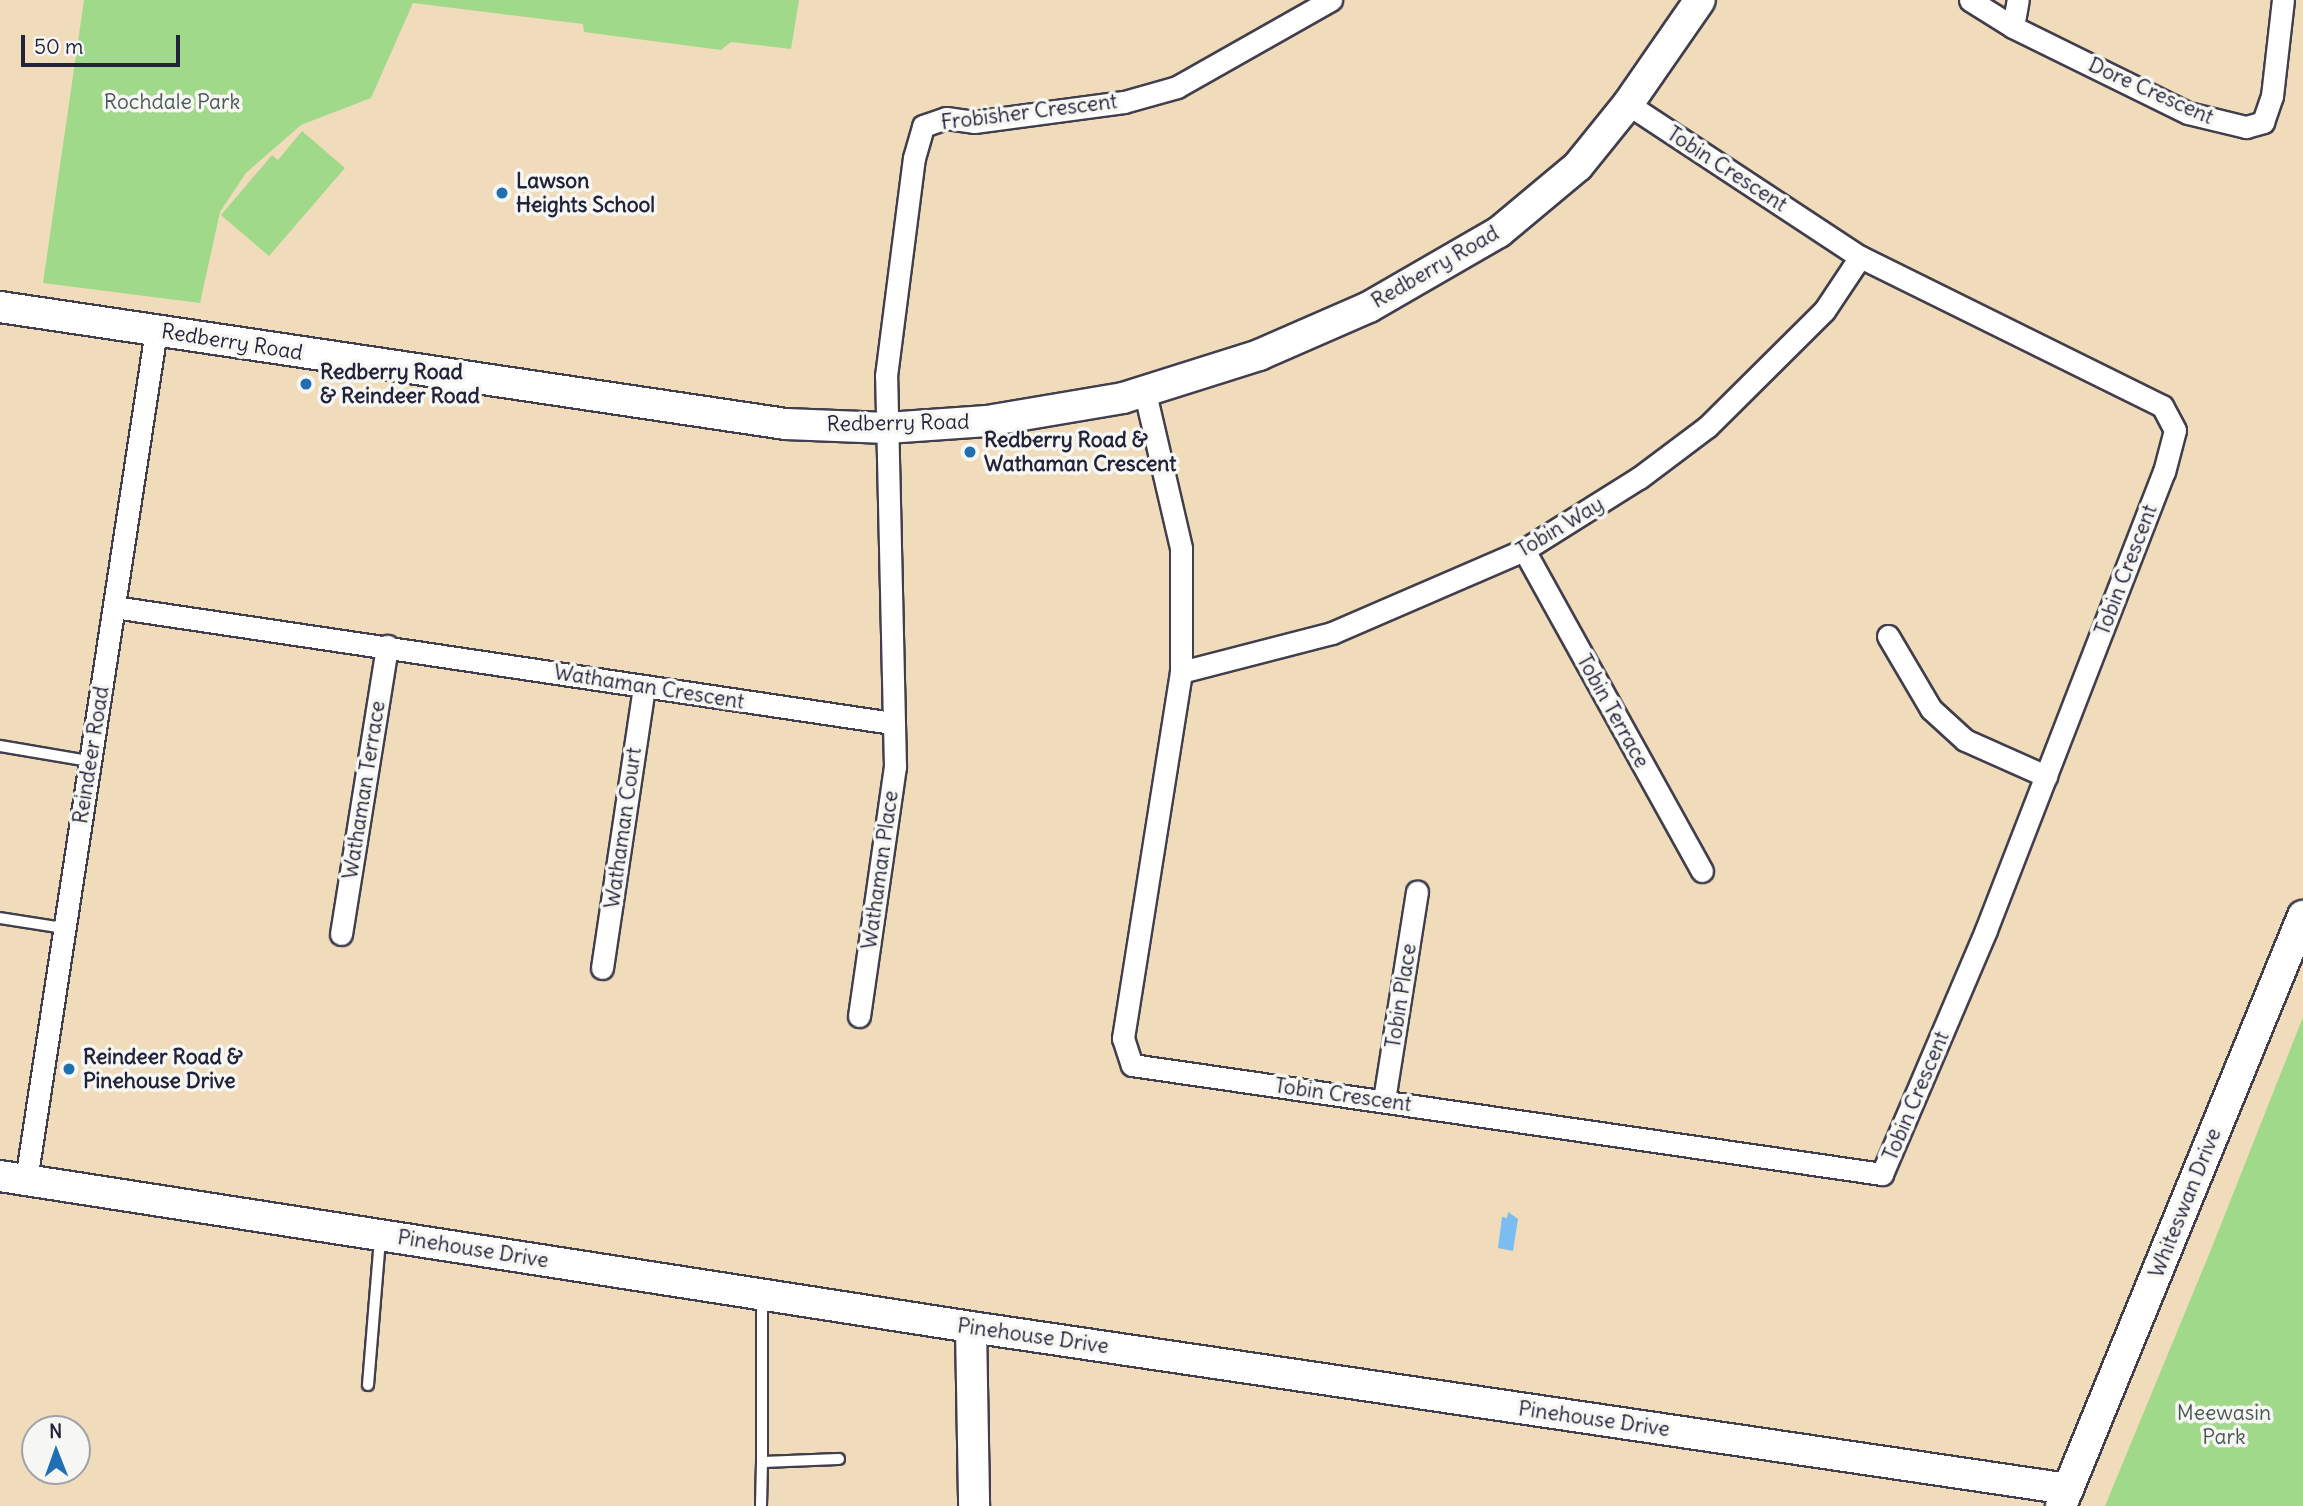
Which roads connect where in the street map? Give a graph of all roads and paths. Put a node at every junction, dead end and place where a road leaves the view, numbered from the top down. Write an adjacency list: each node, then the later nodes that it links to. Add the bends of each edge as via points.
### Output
1 (1332, 0): 12 (street, Frobisher Crescent, via 1177,87 1124,102 974,122 946,118 923,126 914,158 886,376)
2 (1700, 0): 7 (street, Redberry Road)
3 (1970, 0): 6 (street, Dore Crescent)
4 (2018, 0): 6 (street)
5 (2283, 0): 6 (street, Dore Crescent, via 2272,96 2263,122 2246,127 2188,113)
6 (2013, 27)
7 (1628, 104): 8 (street, Tobin Crescent); 11 (street, Redberry Road, via 1578,166 1482,242 1369,307 1259,355)
8 (1860, 257): 13 (street, Tobin Way, via 1824,311 1707,427 1639,478); 22 (street, Tobin Crescent, via 2162,406 2175,430 2164,472)
9 (0, 307): 10 (street, Redberry Road)
10 (156, 330): 12 (street, Redberry Road, via 786,424); 14 (street, Reindeer Road)
11 (1145, 394): 12 (street, Redberry Road, via 987,421); 17 (street, Tobin Crescent, via 1181,548)
12 (887, 428): 19 (street)
13 (1524, 550): 17 (street, Tobin Way, via 1332,632); 23 (street, Tobin Terrace)
14 (114, 607): 16 (street, Wathaman Crescent); 21 (street, Reindeer Road)
15 (1888, 636): 22 (street, via 1931,709 1965,740)
16 (387, 646): 18 (street, Wathaman Crescent); 28 (street, Wathaman Terrace)
17 (1181, 672): 31 (street, Tobin Crescent, via 1123,1038 1132,1065)
18 (644, 687): 19 (street, Wathaman Crescent); 29 (street, Wathaman Court)
19 (892, 723): 30 (street, Wathaman Place, via 895,767)
20 (0, 746): 21 (lane)
21 (89, 761): 27 (street, Reindeer Road)
22 (2046, 776): 31 (street, Tobin Crescent, via 1882,1174)
23 (1702, 871)
24 (1417, 892): 31 (street, Tobin Place)
25 (2303, 916): 39 (street, Whiteswan Drive)
26 (0, 918): 27 (lane)
27 (64, 928): 32 (street, Reindeer Road)
28 (341, 934)
29 (602, 968)
30 (859, 1016)
31 (1384, 1100)
32 (13, 1178): 33 (street, Pinehouse Drive)
33 (380, 1235): 34 (street, Pinehouse Drive); 36 (lane)
34 (762, 1295): 35 (street, Pinehouse Drive); 38 (lane)
35 (971, 1327): 39 (street, Pinehouse Drive); 41 (street)
36 (368, 1385)
37 (839, 1459): 38 (lane)
38 (762, 1462): 40 (lane)
39 (2064, 1498)
40 (761, 1506)
41 (974, 1506)

